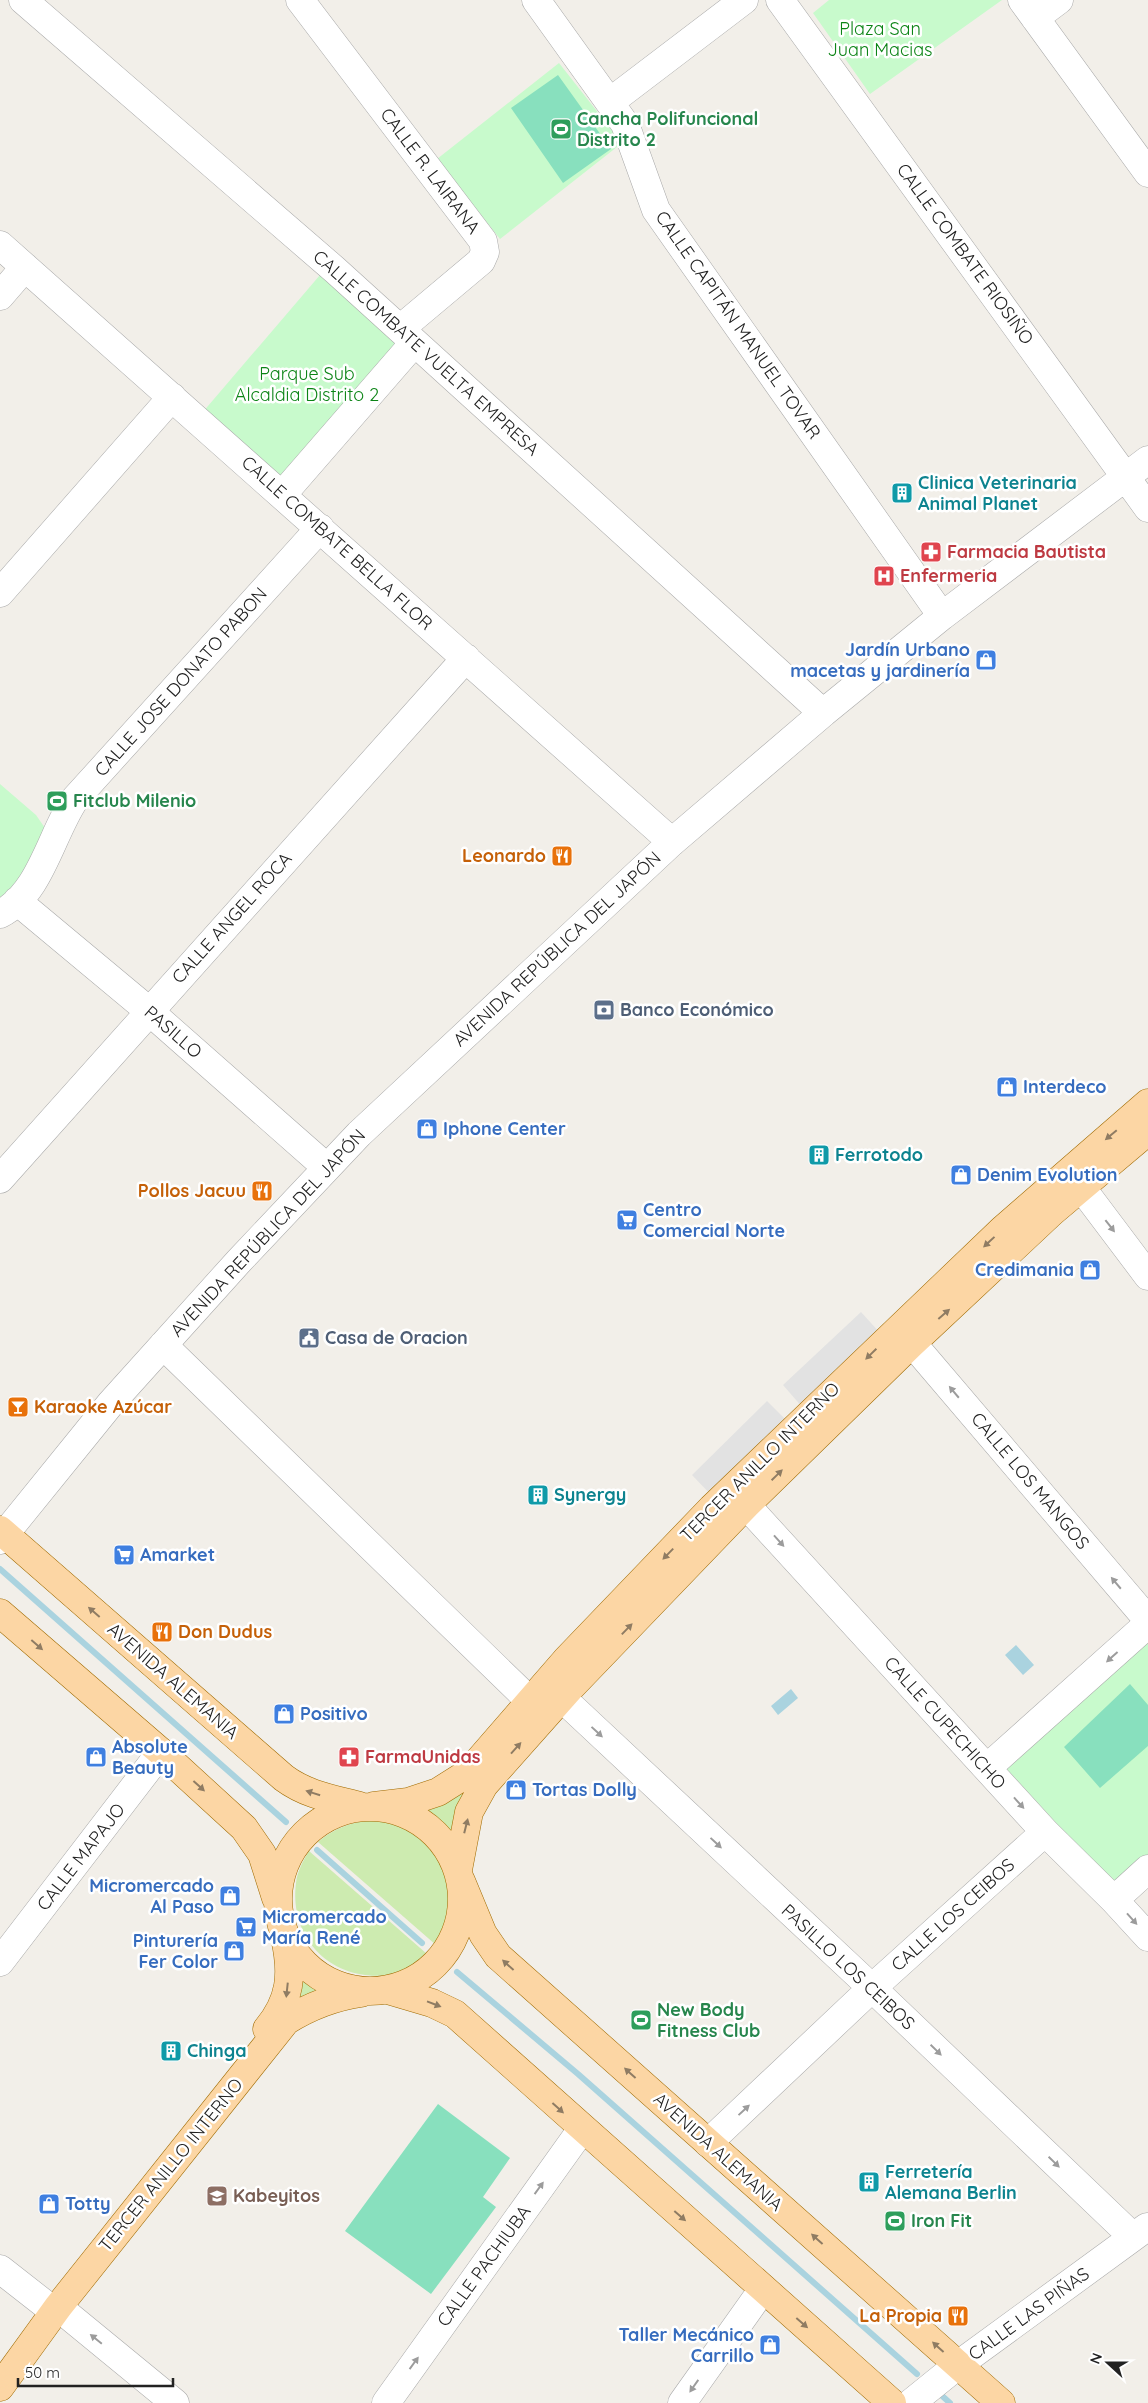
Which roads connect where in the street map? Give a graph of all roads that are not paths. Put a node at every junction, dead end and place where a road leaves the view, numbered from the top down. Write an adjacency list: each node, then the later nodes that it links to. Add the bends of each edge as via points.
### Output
1 (23, 0): 13 (street, CALLE COMBATE VUELTA EMPRESA)
2 (300, 0): 13 (street, CALLE R. LAIRANA, via 483,241 485,252 481,261)
3 (536, 0): 8 (street, CALLE CAPITÁN MANUEL TOVAR)
4 (744, 0): 8 (street)
5 (780, 0): 16 (street, CALLE COMBATE RIOSIÑO)
6 (1059, 0): 7 (street)
7 (1029, 9): 9 (street)
8 (610, 102): 21 (street, CALLE CAPITÁN MANUEL TOVAR, via 625,124 656,210)
9 (1148, 173)
10 (0, 245): 11 (street, CALLE COMBATE BELLA FLOR)
11 (25, 267): 12 (street); 14 (street, CALLE COMBATE BELLA FLOR)
12 (0, 296)
13 (407, 336): 17 (street, CALLE R. LAIRANA); 23 (street, CALLE COMBATE VUELTA EMPRESA)
14 (172, 397): 17 (street, CALLE COMBATE BELLA FLOR); 20 (street)
15 (1148, 460): 16 (street, AVENIDA REPÚBLICA DEL JAPÓN)
16 (1126, 476): 18 (street, CALLE COMBATE RIOSIÑO); 21 (street, AVENIDA REPÚBLICA DEL JAPÓN)
17 (282, 495): 19 (street, CALLE COMBATE BELLA FLOR)
18 (1148, 508)
19 (320, 528): 22 (street, CALLE COMBATE BELLA FLOR); 25 (street, CALLE JOSE DONATO PABON, via 75,799 41,867)
20 (0, 593)
21 (942, 616): 23 (street, AVENIDA REPÚBLICA DEL JAPÓN)
22 (466, 658): 24 (street, CALLE COMBATE BELLA FLOR); 26 (street, CALLE ANGEL ROCA)
23 (823, 713): 24 (street, AVENIDA REPÚBLICA DEL JAPÓN)
24 (672, 842): 29 (street, AVENIDA REPÚBLICA DEL JAPÓN)
25 (8, 908): 26 (street, PASILLO)
26 (149, 1011): 29 (street, PASILLO); 30 (street, CALLE ANGEL ROCA)
27 (1148, 1103): 41 (main road, TERCER ANILLO INTERNO, one-way to 41, via 1002,1230 898,1327 712,1508 566,1659)
28 (1148, 1132): 31 (main road, TERCER ANILLO INTERNO)
29 (326, 1167): 34 (street, AVENIDA REPÚBLICA DEL JAPÓN)
30 (0, 1180)
31 (1081, 1187): 32 (street, one-way to 32); 33 (main road, TERCER ANILLO INTERNO, one-way to 31)
32 (1148, 1276)
33 (912, 1343): 35 (main road, TERCER ANILLO INTERNO, one-way to 33); 38 (street, CALLE LOS MANGOS, one-way to 33)
34 (163, 1345): 36 (street, AVENIDA REPÚBLICA DEL JAPÓN, via 28,1505); 41 (street)
35 (746, 1505): 40 (main road, TERCER ANILLO INTERNO, one-way to 35); 43 (street, CALLE CUPECHICHO, one-way to 43)
36 (1, 1530): 44 (main road, AVENIDA ALEMANIA, one-way to 36, via 313,1794 284,1778)
37 (0, 1613): 42 (main road, one-way to 42)
38 (1148, 1620)
39 (1148, 1624): 43 (street, one-way to 43)
40 (562, 1698): 47 (main road, TERCER ANILLO INTERNO, one-way to 40, via 469,1812 484,1785); 52 (street, PASILLO LOS CEIBOS, one-way to 52)
41 (530, 1701): 44 (main road, TERCER ANILLO INTERNO, via 468,1773 438,1792 408,1802)
42 (161, 1752): 49 (main road, one-way to 49, via 255,1840 268,1869); 51 (street, CALLE MAPAJO)
43 (987, 1768): 45 (street, CALLE CUPECHICHO, one-way to 45)
44 (367, 1806): 47 (main road, AVENIDA ALEMANIA, via 403,1812 417,1818 449,1849); 49 (main road, via 330,1815 304,1833 288,1855 279,1881)
45 (1045, 1832): 48 (street, CALLE CUPECHICHO); 52 (street, CALLE LOS CEIBOS)
46 (1148, 1869): 48 (street)
47 (459, 1875): 53 (main road, via 462,1910 454,1938 438,1962 415,1980); 55 (main road, AVENIDA ALEMANIA, one-way to 47, via 498,1956 483,1934)
48 (1114, 1900): 50 (street, CALLE CUPECHICHO, one-way to 50)
49 (280, 1916): 53 (main road, via 292,1947 307,1967 328,1982 351,1990); 59 (main road, TERCER ANILLO INTERNO, one-way to 59, via 289,1974 286,1999 279,2015 200,2109)
50 (1148, 1937)
51 (0, 1962)
52 (872, 1988): 55 (street, CALLE LOS CEIBOS, one-way to 52); 56 (street, PASILLO LOS CEIBOS, one-way to 56)
53 (382, 1991): 54 (main road, one-way to 54, via 432,2003 454,2014); 59 (main road, TERCER ANILLO INTERNO, via 342,1996 309,2006 286,2021)
54 (582, 2129): 58 (main road, one-way to 58); 64 (street, CALLE PACHIUBA, one-way to 54)
55 (708, 2143): 61 (main road, AVENIDA ALEMANIA, one-way to 55)
56 (1140, 2231): 61 (street, CALLE LAS PIÑAS)
57 (0, 2269): 59 (street)
58 (763, 2289): 65 (street, one-way to 65); 66 (main road, one-way to 66)
59 (52, 2306): 60 (main road, TERCER ANILLO INTERNO); 62 (main road, TERCER ANILLO INTERNO); 63 (street, one-way to 59)
60 (0, 2363)
61 (958, 2366): 67 (street, CALLE LAS PIÑAS); 68 (main road, AVENIDA ALEMANIA)
62 (0, 2387)
63 (175, 2403)
64 (386, 2403)
65 (682, 2403)
66 (892, 2403)
67 (911, 2403)
68 (1001, 2403)

